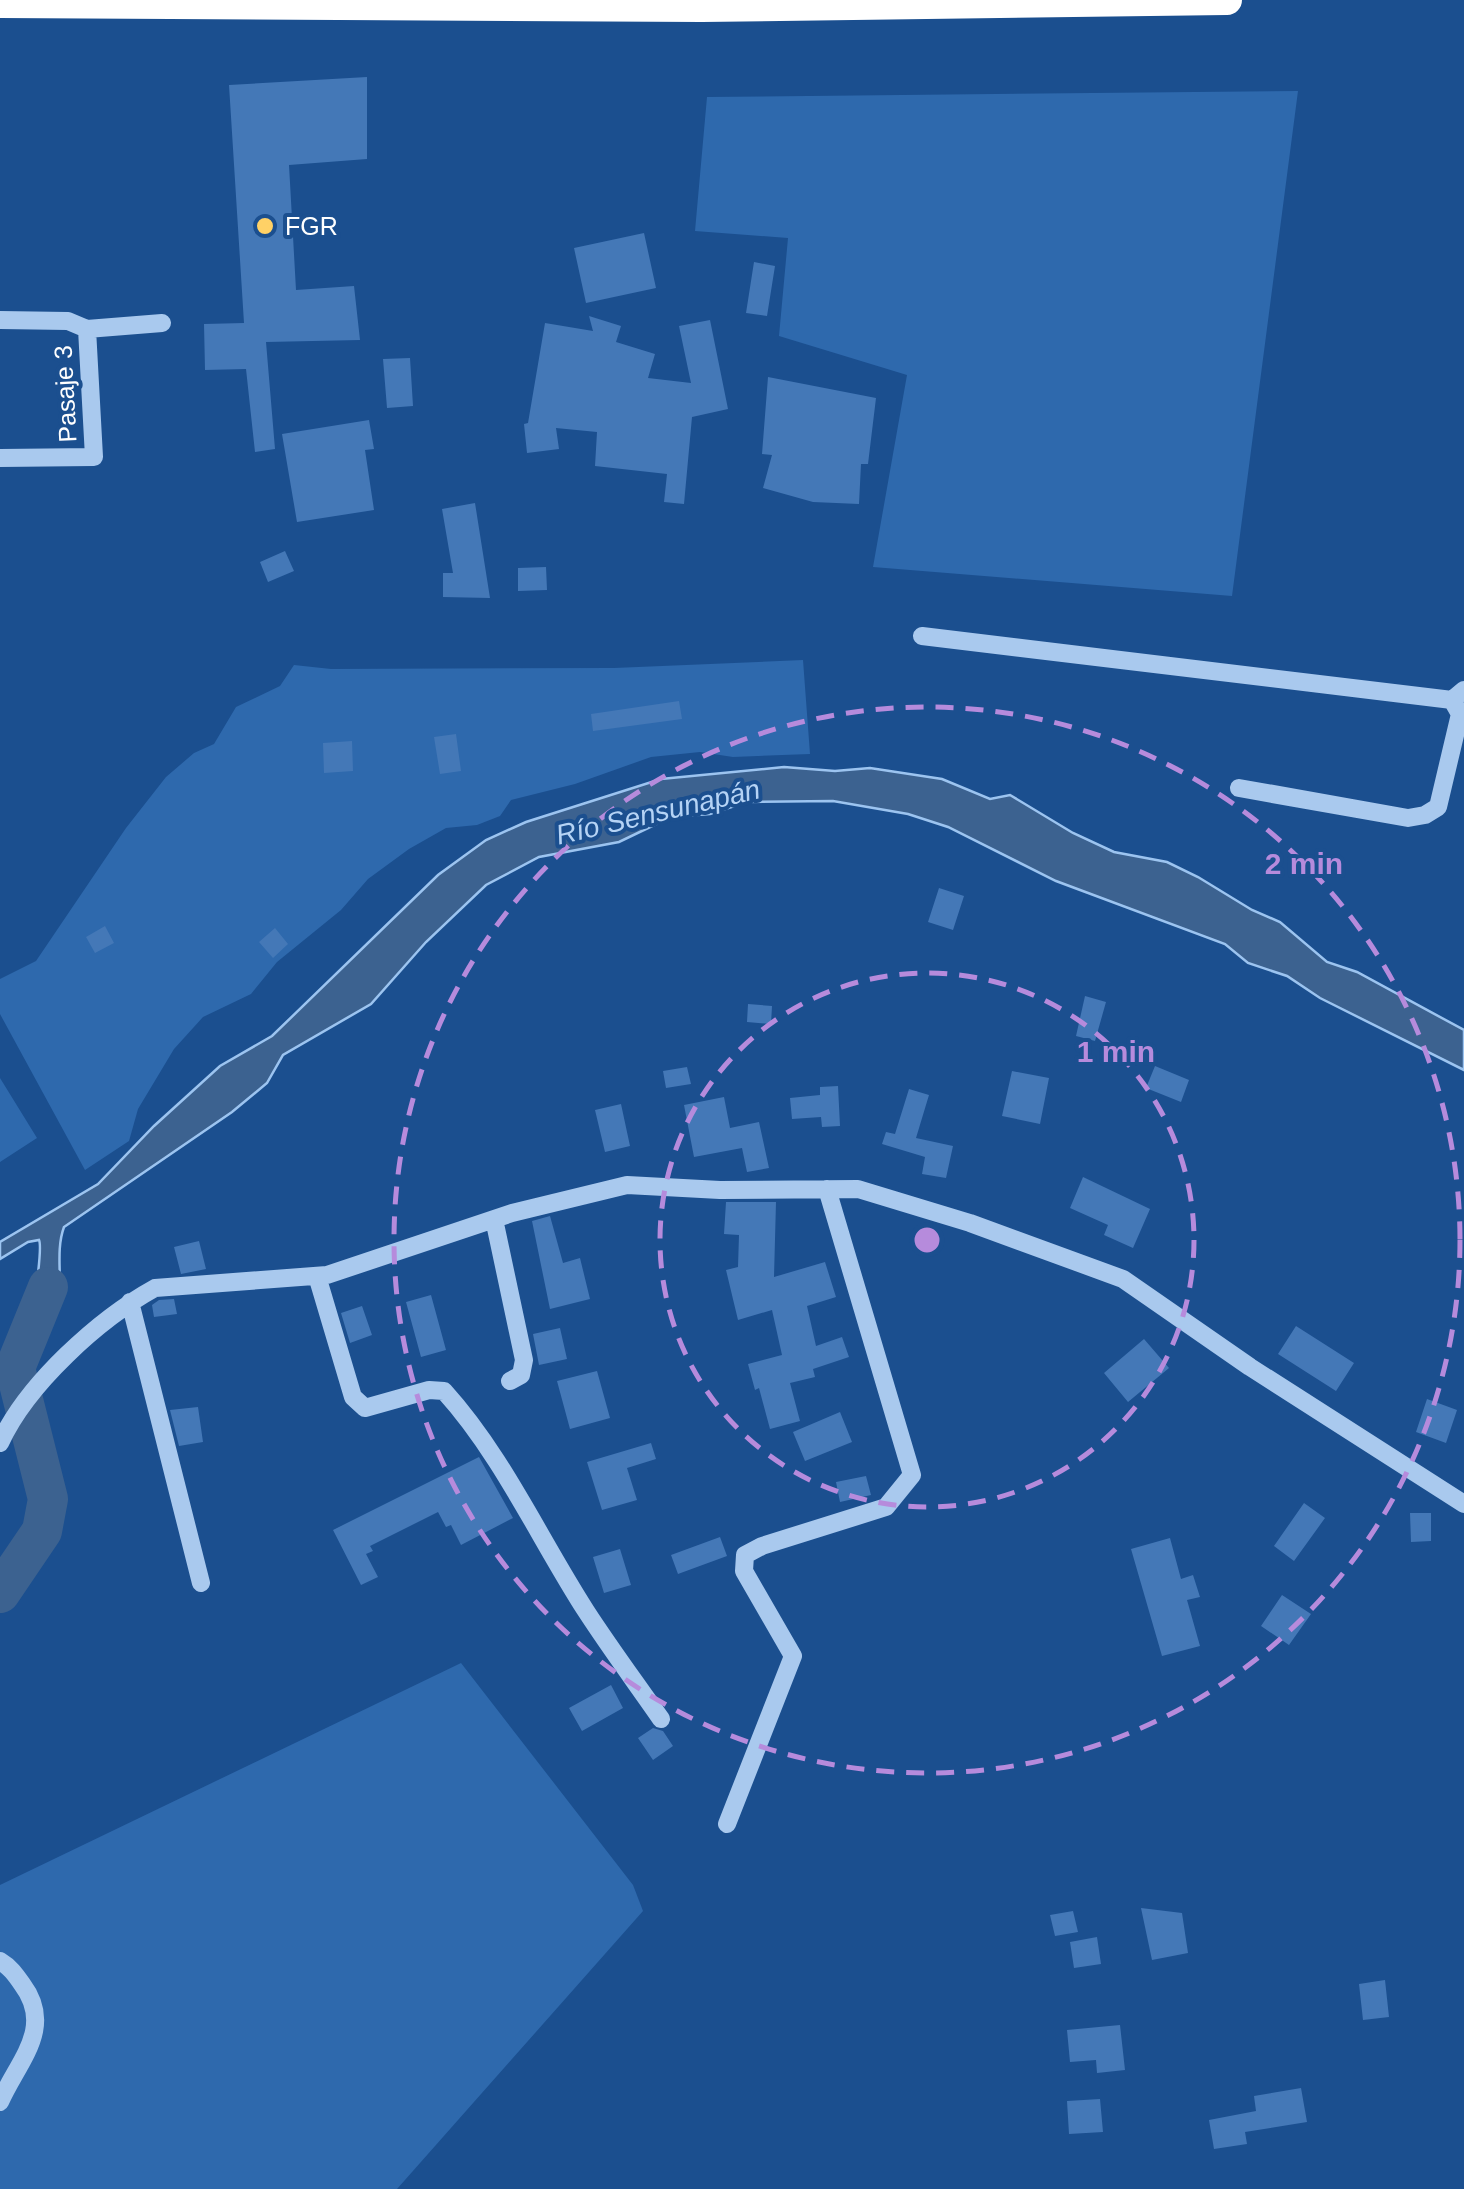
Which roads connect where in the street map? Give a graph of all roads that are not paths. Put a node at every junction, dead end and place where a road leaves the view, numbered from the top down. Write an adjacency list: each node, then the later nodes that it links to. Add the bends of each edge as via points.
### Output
1 (1227, 0): 2 (highway, via 702,7)
2 (0, 3)
3 (0, 320): 5 (street, via 68,321)
4 (162, 322): 5 (street)
5 (87, 329): 6 (street, Pasaje 3, via 94,456)
6 (0, 458)
7 (922, 636): 8 (street)
8 (1458, 695): 9 (street, via 1460,714 1438,807 1425,815 1408,818)
9 (1239, 788)
10 (828, 1189): 11 (street, via 627,1185); 16 (street, via 858,1189 1123,1279); 19 (street, via 912,1476 886,1508 745,1555 744,1571 793,1656)
11 (494, 1219): 12 (street); 14 (street, via 524,1360 522,1375)
12 (317, 1276): 13 (street, via 155,1288); 18 (street, via 353,1397 365,1408 444,1390)
13 (130, 1302): 15 (street, via 63,1359); 17 (street)
14 (510, 1381)
15 (0, 1442)
16 (1464, 1504)
17 (201, 1584)
18 (662, 1719)
19 (727, 1824)
20 (0, 1961): 21 (street, via 29,1993 37,2016 33,2042)
21 (0, 2102)

